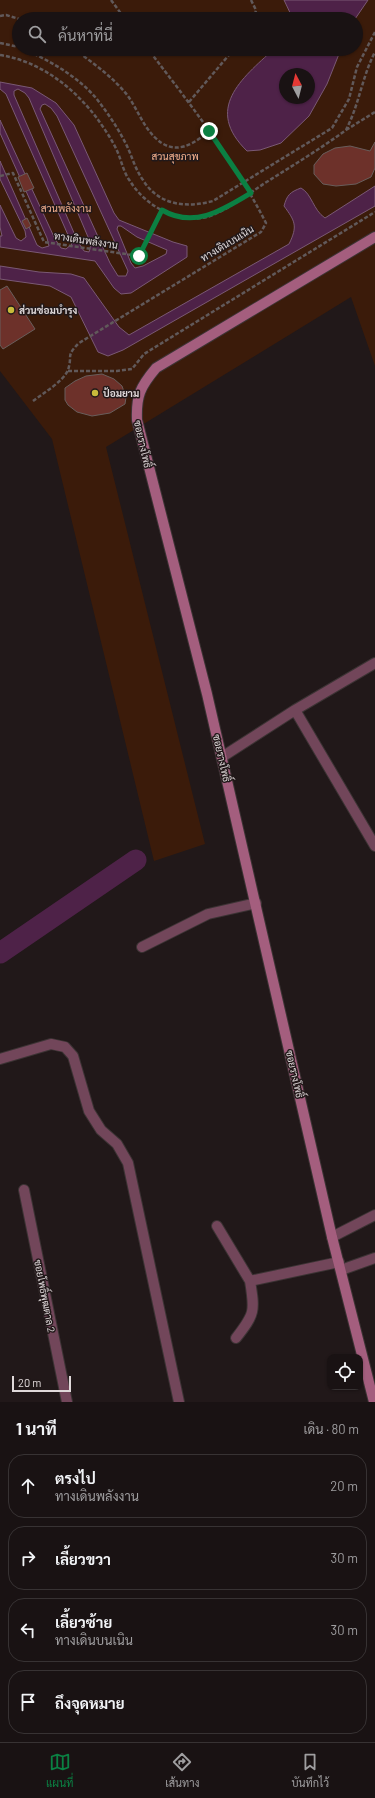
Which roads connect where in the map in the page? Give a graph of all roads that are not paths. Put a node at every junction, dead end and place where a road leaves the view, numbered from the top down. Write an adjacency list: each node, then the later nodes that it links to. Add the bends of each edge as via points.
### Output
1 (375, 238): 4 (street, ซอยรางโพธิ์, via 156,368 143,384 136,403 137,420)
2 (375, 663): 3 (street)
3 (295, 710): 4 (street); 5 (street)
4 (222, 757): 6 (street, ซอยรางโพธิ์)
5 (375, 846)
6 (256, 903): 7 (street, via 208,914); 12 (street, ซอยรางโพธิ์)
7 (142, 947)
8 (0, 1059): 18 (street, via 51,1044 65,1047 73,1056 89,1111 101,1130 117,1144 128,1163)
9 (24, 1190): 17 (street, ซอยโพธิ์พุฒตาล 2)
10 (375, 1215): 12 (street)
11 (217, 1226): 15 (street)
12 (332, 1237): 14 (street, ซอยรางโพธิ์)
13 (375, 1258): 14 (street)
14 (340, 1266): 15 (street); 19 (street, ซอยรางโพธิ์)
15 (250, 1281): 16 (street, via 253,1306 251,1319)
16 (236, 1338)
17 (67, 1402)
18 (179, 1402)
19 (374, 1402)

